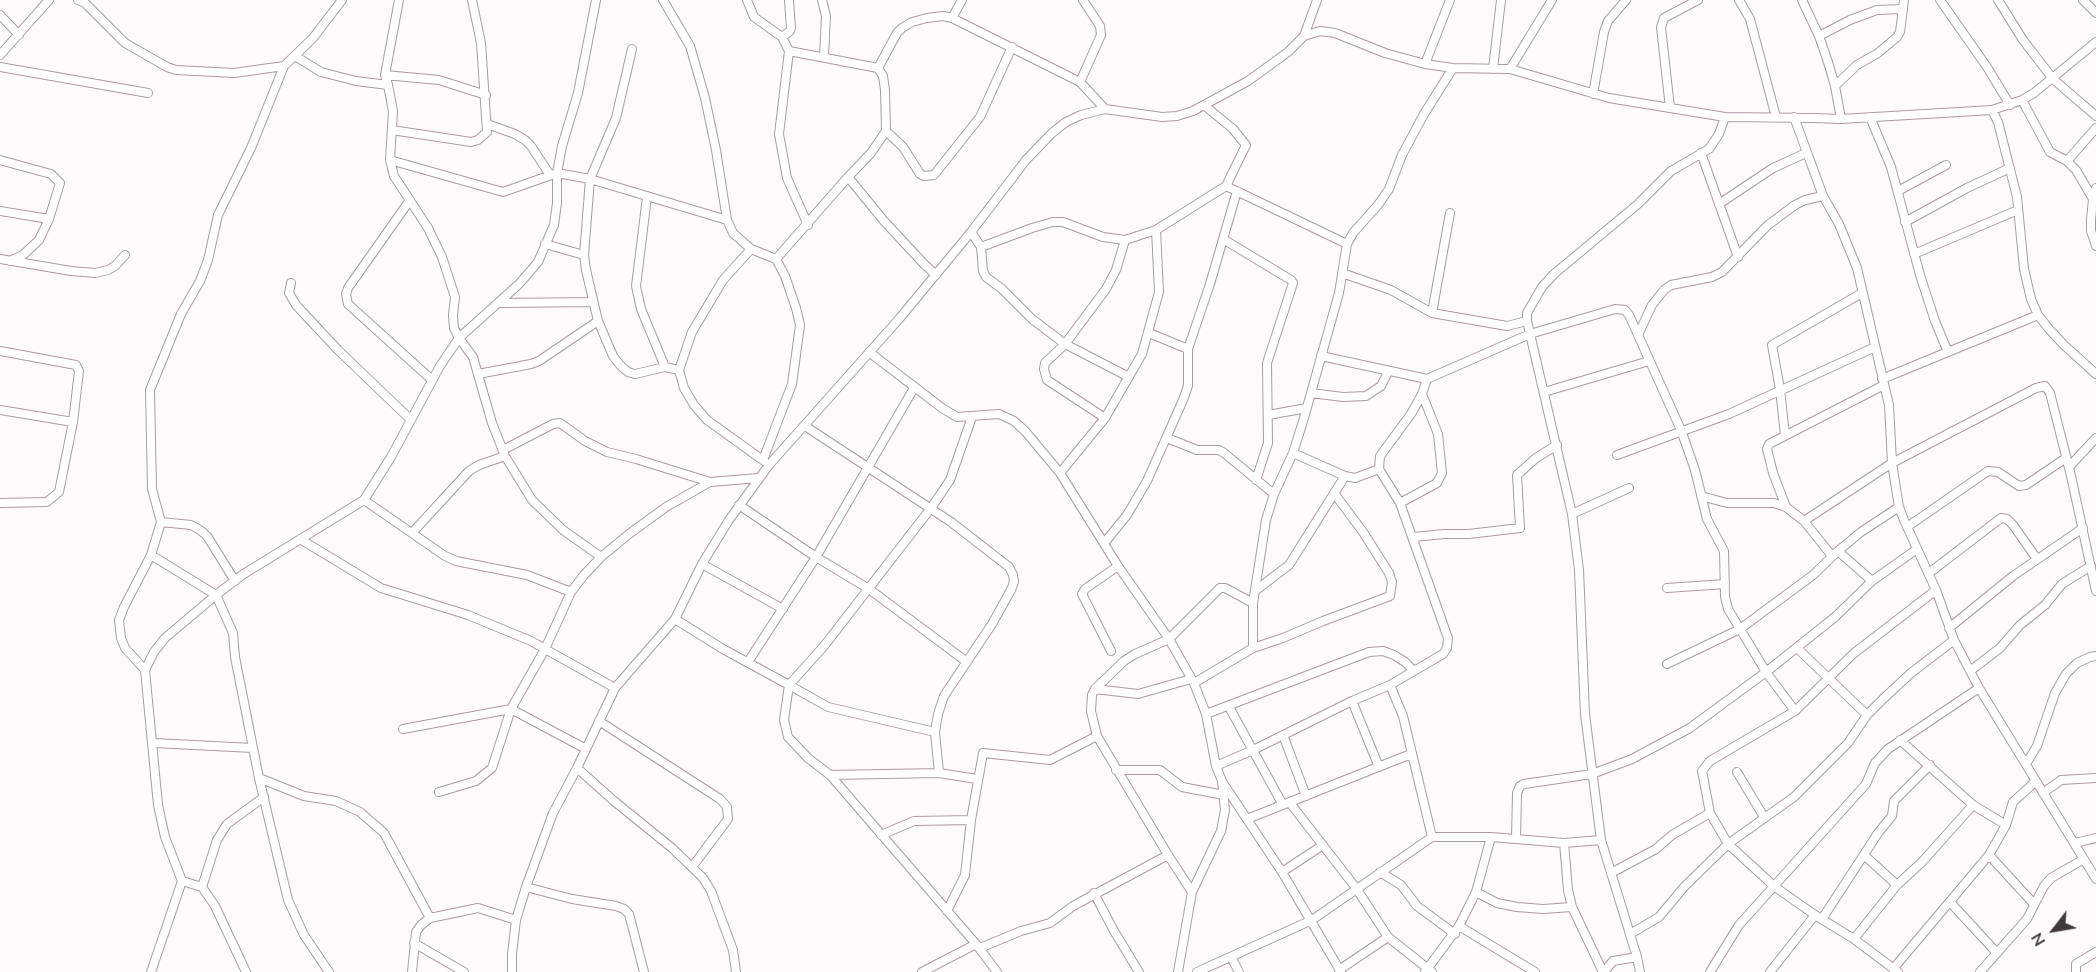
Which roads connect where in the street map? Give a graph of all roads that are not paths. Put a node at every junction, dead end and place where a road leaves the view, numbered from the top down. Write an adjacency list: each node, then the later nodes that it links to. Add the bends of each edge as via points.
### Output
1 (49, 0): 29 (street)
2 (78, 0): 41 (street, via 125,43 167,67 234,73)
3 (342, 0): 38 (street)
4 (399, 0): 47 (street)
5 (472, 0): 54 (street, via 482,43)
6 (596, 0): 78 (street, via 578,93)
7 (663, 0): 94 (street, via 690,46 705,98)
8 (747, 0): 32 (street, via 754,17)
9 (789, 0): 32 (street, via 791,28)
10 (822, 0): 39 (street, via 826,16)
11 (962, 0): 28 (street)
12 (1083, 0): 49 (street, via 1100,26 1101,35)
13 (1317, 0): 30 (street)
14 (1450, 0): 40 (street)
15 (1501, 0): 45 (street)
16 (1552, 0): 46 (street)
17 (1626, 0): 53 (street, via 1604,32)
18 (1698, 0): 58 (street, via 1664,18 1660,27)
19 (1738, 0): 63 (street, via 1750,20)
20 (1802, 0): 31 (street)
21 (1904, 0): 25 (street)
22 (1940, 0): 57 (street)
23 (1998, 0): 48 (street)
24 (2083, 0): 26 (street)
25 (1903, 9): 31 (street, via 1877,10); 51 (street, via 1897,38 1857,65)
26 (2096, 13)
27 (0, 15): 29 (street)
28 (952, 18): 34 (street); 43 (street, via 927,18 902,28)
29 (19, 35): 37 (street)
30 (1304, 36): 40 (street, via 1320,31 1335,33); 56 (street, via 1265,69)
31 (1819, 36): 51 (street)
32 (782, 37): 36 (street)
33 (2096, 42): 48 (street)
34 (1012, 47): 49 (street); 70 (street, via 980,117 930,177 921,174)
35 (632, 49): 80 (street, via 616,118)
36 (789, 51): 39 (street); 96 (street, via 779,134 787,178)
37 (0, 55)
38 (295, 56): 41 (street); 50 (street, via 321,72)
39 (824, 57): 43 (street)
40 (1425, 64): 44 (street)
41 (284, 66): 188 (street, via 251,148 218,215 200,281 181,314 150,390 152,489)
42 (0, 67): 52 (street)
43 (878, 68): 70 (street, via 885,90)
44 (1453, 68): 45 (street); 102 (street, via 1402,155 1389,189)
45 (1492, 69): 46 (street)
46 (1510, 69): 53 (street)
47 (385, 75): 50 (street); 54 (street, via 440,80)
48 (2053, 79): 55 (street); 61 (street)
49 (1080, 82): 59 (street)
50 (388, 85): 69 (street)
51 (1835, 86): 66 (street)
52 (148, 93)
53 (1593, 94): 58 (street)
54 (486, 95): 67 (street)
55 (2022, 100): 57 (street); 75 (street, via 2050,152)
56 (1204, 105): 59 (street, via 1177,116 1162,117); 81 (street, via 1246,145)
57 (2010, 105): 60 (street)
58 (1670, 108): 62 (street)
59 (1105, 109): 98 (street, via 1066,122 1052,133 1026,160)
60 (1992, 110): 65 (street); 77 (street)
61 (2096, 116)
62 (1725, 117): 63 (street); 71 (street, via 1715,142)
63 (1776, 117): 64 (street)
64 (1794, 117): 66 (street); 72 (street)
65 (1870, 117): 66 (street); 84 (street)
66 (1841, 119)
67 (487, 124): 69 (street, via 487,132 471,142); 78 (street, via 525,140)
68 (2096, 128): 75 (street)
69 (392, 130): 74 (street)
70 (886, 130): 79 (street)
71 (1701, 153): 89 (street); 122 (street, via 1671,171 1554,274 1530,304)
72 (1806, 153): 85 (street); 89 (street, via 1773,168)
73 (0, 160): 93 (street, via 56,177 60,183)
74 (390, 160): 78 (street, via 503,192); 87 (street, via 394,176)
75 (2067, 161): 88 (street)
76 (1946, 165): 84 (street)
77 (2010, 168): 90 (street); 95 (street)
78 (554, 174): 80 (street); 101 (street, via 557,203)
79 (848, 177): 96 (street); 114 (street)
80 (590, 179): 86 (street); 108 (street)
81 (1226, 186): 83 (street); 97 (street)
82 (2096, 189): 88 (street)
83 (1237, 191): 99 (street); 102 (street)
84 (1898, 191): 95 (street)
85 (1823, 196): 109 (street, via 1795,205 1768,225); 116 (street, via 1852,254)
86 (646, 197): 94 (street); 135 (street, via 636,286 641,309)
87 (410, 200): 126 (street, via 429,228 454,289 453,315); 142 (street, via 346,294 348,304)
88 (2094, 200): 103 (street, via 2091,231)
89 (1719, 204): 109 (street)
90 (2018, 210): 106 (street); 120 (street, via 2024,269)
91 (0, 211): 93 (street)
92 (1449, 213): 119 (street)
93 (49, 219): 112 (street, via 34,246)
94 (728, 220): 105 (street, via 734,233)
95 (1905, 222): 106 (street)
96 (808, 225): 111 (street)
97 (1156, 230): 100 (street); 123 (street, via 1159,292)
98 (971, 232): 104 (street); 114 (street)
99 (1223, 239): 129 (street); 151 (street, via 1293,283 1267,363)
100 (1125, 240): 104 (street, via 1053,222); 127 (street, via 1106,289)
101 (546, 244): 108 (street); 118 (street, via 538,262)
102 (1347, 244): 113 (street)
103 (2096, 246)
104 (981, 248): 127 (street, via 986,277)
105 (751, 249): 111 (street); 136 (street, via 723,280 692,332)
106 (1914, 254): 132 (street)
107 (125, 255): 112 (street, via 115,266 95,273)
108 (584, 255): 117 (street)
109 (1738, 257): 125 (street, via 1712,277 1664,290 1652,304)
110 (0, 259): 112 (street)
111 (776, 259): 165 (street, via 800,325 792,384)
112 (10, 261)
113 (1342, 273): 119 (street, via 1391,290); 133 (street)
114 (936, 274): 131 (street)
115 (291, 283): 154 (street, via 289,293 296,305)
116 (1862, 293): 128 (street); 145 (street, via 1772,345)
117 (593, 302): 118 (street); 121 (street)
118 (499, 303): 126 (street)
119 (1432, 313): 122 (street, via 1508,326)
120 (2038, 315): 132 (street); 139 (street)
121 (598, 321): 135 (street, via 613,356 628,372); 138 (street, via 531,364)
122 (1527, 321): 124 (street)
123 (1149, 333): 129 (street); 140 (street)
124 (1530, 334): 125 (street, via 1621,309 1629,315); 141 (street); 146 (street)
125 (1638, 335): 134 (street)
126 (459, 338): 138 (street, via 473,357); 142 (street)
127 (1065, 344): 140 (street); 153 (street, via 1045,363 1044,375)
128 (1875, 347): 143 (street); 145 (street)
129 (1188, 349): 159 (street, via 1188,386)
130 (0, 351): 155 (street, via 78,367)
131 (868, 352): 144 (street); 156 (street)
132 (1948, 352): 143 (street)
133 (1321, 356): 137 (street); 147 (street)
134 (1650, 361): 146 (street); 157 (street)
135 (665, 367): 136 (street)
136 (680, 370): 165 (street, via 684,388 707,420)
137 (1388, 372): 141 (street); 147 (street, via 1381,386 1366,396 1343,398)
138 (478, 374): 162 (street)
139 (2096, 374)
140 (1129, 377): 153 (street)
141 (1427, 379): 148 (street)
142 (432, 380): 154 (street)
143 (1883, 382): 158 (street); 166 (street, via 1889,405)
144 (914, 388): 152 (street, via 957,417); 168 (street)
145 (1780, 389): 157 (street, via 1730,414); 158 (street)
146 (1544, 392): 161 (street)
147 (1311, 393): 149 (street)
148 (1422, 394): 169 (street, via 1380,456); 181 (street, via 1438,434 1442,473 1437,483)
149 (1307, 408): 151 (street); 163 (street)
150 (0, 410): 155 (street)
151 (1268, 415): 173 (street, via 1268,443)
152 (972, 417): 170 (street, via 999,414 1014,421); 185 (street, via 950,480)
153 (1105, 418): 170 (street)
154 (411, 420): 179 (street)
155 (73, 422): 180 (street, via 59,492 47,502)
156 (805, 426): 165 (street); 168 (street)
157 (1681, 430): 164 (street); 178 (street)
158 (1785, 435): 183 (street, via 1767,448)
159 (1167, 438): 173 (street, via 1197,450 1219,450); 194 (street, via 1136,500)
160 (2095, 441): 167 (street)
161 (1557, 444): 186 (street); 192 (street, via 1517,475 1520,528)
162 (504, 453): 174 (street, via 560,423 607,452); 191 (street, via 469,471); 198 (street, via 532,500 563,530)
163 (1293, 453): 171 (street); 177 (street)
164 (1617, 455)
165 (766, 463): 172 (street)
166 (1892, 463): 167 (street, via 2042,386 2050,393); 184 (street); 187 (street)
167 (2067, 463): 189 (street, via 2019,486 1998,472 1988,471); 190 (street)
168 (868, 466): 185 (street); 199 (street)
169 (1378, 470): 171 (street, via 1355,478); 181 (street)
170 (1060, 473): 194 (street)
171 (1345, 476): 176 (street)
172 (759, 478): 174 (street); 182 (street)
173 (1256, 480): 177 (street)
174 (710, 482): 198 (street, via 666,507)
175 (1629, 488): 186 (street)
176 (1334, 493): 211 (street, via 1289,565); 222 (street, via 1389,573 1390,596)
177 (1274, 494): 211 (street)
178 (1701, 496): 183 (street, via 1726,503 1774,503); 207 (street, via 1707,519 1724,551)
179 (364, 500): 191 (street); 193 (street)
180 (0, 503)
181 (1400, 503): 192 (street)
182 (740, 505): 199 (street); 201 (street)
183 (1786, 507): 187 (street)
184 (1899, 507): 189 (street); 196 (street)
185 (931, 508): 209 (street); 228 (street, via 1009,567 1013,575 1011,590)
186 (1572, 514): 266 (street)
187 (1804, 521): 196 (street)
188 (161, 522): 197 (street); 205 (street, via 191,525 200,530)
189 (1907, 527): 195 (street)
190 (2082, 528): 200 (street); 203 (street)
191 (412, 532): 213 (street, via 456,561 527,575)
192 (1414, 537): 232 (street, via 1448,638 1443,654)
193 (300, 539): 205 (street); 224 (street, via 381,588 468,615)
194 (1105, 542): 202 (street)
195 (1917, 549): 204 (street); 206 (street)
196 (1835, 553): 206 (street); 219 (street, via 1813,575)
197 (152, 555): 214 (street); 230 (street, via 119,620 125,648)
198 (602, 556): 213 (street)
199 (816, 557): 209 (street); 216 (street)
200 (2037, 560): 204 (street, via 2013,525 2001,519); 218 (street)
201 (702, 564): 216 (street); 217 (street)
202 (1118, 566): 220 (street); 225 (street, via 1082,594)
203 (2091, 566): 212 (street); 231 (street, via 2062,584 2000,648)
204 (1929, 573): 210 (street)
205 (235, 581): 214 (street)
206 (1872, 581): 223 (street)
207 (1725, 584): 208 (street); 219 (street, via 1728,609)
208 (1667, 588)
209 (869, 589): 228 (street); 237 (street)
210 (1936, 590): 218 (street); 234 (street, via 1853,654)
211 (1255, 591): 215 (street)
212 (2096, 591)
213 (571, 592): 224 (street)
214 (216, 595): 230 (street, via 165,638); 254 (street, via 233,633)
215 (1253, 603): 220 (street, via 1220,588); 222 (street)
216 (783, 609): 227 (street)
217 (675, 619): 227 (street); 238 (street)
218 (1949, 628): 221 (street)
219 (1740, 629): 229 (street); 233 (street)
220 (1169, 639): 235 (street); 240 (street, via 1129,657)
221 (1954, 640): 231 (street); 246 (street, via 1911,673)
222 (1253, 648): 235 (street)
223 (1797, 648): 233 (street); 234 (street)
224 (545, 649): 238 (street); 243 (street)
225 (1111, 651)
226 (2096, 656): 258 (street, via 2077,663 2066,674)
227 (748, 662): 237 (street)
228 (967, 662): 249 (street, via 944,696)
229 (1667, 664)
230 (145, 670): 253 (street)
231 (1970, 671): 239 (street)
232 (1414, 672): 236 (street); 242 (street, via 1394,655 1369,652)
233 (1766, 672): 244 (street); 266 (street, via 1690,728 1632,759)
234 (1830, 678): 244 (street); 246 (street)
235 (1192, 681): 240 (street, via 1138,694); 245 (street)
236 (1390, 685): 241 (street); 257 (street, via 1403,717)
237 (789, 686): 249 (street, via 828,707); 267 (street, via 784,720 788,738)
238 (615, 688): 247 (street)
239 (1979, 688): 252 (street); 258 (street)
240 (1095, 689): 251 (street, via 1091,711)
241 (1352, 701): 250 (street); 261 (street)
242 (1229, 707): 245 (street); 256 (street)
243 (511, 709): 248 (street); 255 (street); 273 (street, via 492,768 476,781)
244 (1795, 711): 280 (street, via 1704,766)
245 (1206, 714): 260 (street)
246 (1867, 715): 281 (street, via 1814,778)
247 (599, 721): 255 (street); 299 (street, via 727,807 728,819)
248 (403, 729)
249 (935, 732): 265 (street)
250 (1283, 735): 256 (street); 276 (street)
251 (1097, 736): 263 (street); 270 (street, via 1050,760 983,753)
252 (1900, 740): 259 (street); 308 (street, via 1875,763 1866,784)
253 (154, 743): 254 (street); 304 (street, via 158,805)
254 (253, 748): 268 (street)
255 (586, 748): 262 (street)
256 (1253, 750): 260 (street); 278 (street)
257 (1411, 754): 261 (street); 286 (street)
258 (2026, 764): 271 (street)
259 (1930, 765): 279 (street); 296 (street, via 1894,801 1892,816)
260 (1216, 766): 272 (street)
261 (1379, 766): 276 (street)
262 (577, 768): 299 (street); 307 (street, via 553,813)
263 (1116, 770): 275 (street, via 1160,770 1182,787); 295 (street)
264 (1737, 772): 281 (street)
265 (939, 773): 267 (street); 270 (street)
266 (1592, 774): 289 (street, via 1520,786); 290 (street)
267 (830, 776): 285 (street)
268 (259, 778): 277 (street); 318 (street, via 360,812 384,834)
269 (2096, 778): 274 (street, via 2061,780)
270 (977, 779): 283 (street)
271 (2036, 781): 274 (street); 284 (street, via 2013,802)
272 (1222, 782): 275 (street); 282 (street)
273 (439, 792)
274 (2043, 793): 292 (street)
275 (1224, 795): 310 (street, via 1221,831)
276 (1306, 796): 278 (street)
277 (264, 797): 306 (street, via 227,824); 336 (street, via 288,900)
278 (1286, 804): 282 (street); 294 (street)
279 (1973, 805): 284 (street); 305 (street)
280 (1710, 813): 293 (street); 302 (street)
281 (1764, 817): 293 (street)
282 (1247, 819): 300 (street)
283 (970, 820): 285 (street, via 914,821); 316 (street, via 965,875)
284 (2006, 825): 297 (street)
285 (881, 835): 316 (street)
286 (1432, 837): 287 (street); 301 (street)
287 (1491, 837): 289 (street); 311 (street)
288 (2096, 838): 292 (street)
289 (1516, 839): 291 (street)
290 (1601, 840): 291 (street); 302 (street)
291 (1564, 843): 315 (street)
292 (2075, 843): 298 (street)
293 (1728, 844): 308 (street); 322 (street, via 1659,917)
294 (1323, 845): 300 (street); 309 (street)
295 (1168, 855): 310 (street); 312 (street)
296 (1864, 855): 305 (street); 317 (street)
297 (1989, 855): 313 (street); 314 (street)
298 (2084, 859): 303 (street); 314 (street, via 2051,878)
299 (692, 867): 341 (street, via 711,891 733,950)
300 (1282, 872): 320 (street)
301 (1380, 872): 309 (street); 321 (street, via 1401,885 1417,906)
302 (1611, 873): 322 (street)
303 (2096, 879)
304 (182, 881): 306 (street); 334 (street)
305 (1897, 885): 324 (street)
306 (202, 887): 335 (street, via 222,919)
307 (526, 887): 319 (street); 340 (street, via 624,909 629,914)
308 (1775, 887): 317 (street); 351 (street, via 1739,925)
309 (1356, 888): 320 (street); 323 (street)
310 (1192, 892): 345 (street)
311 (1476, 892): 315 (street, via 1497,903 1517,907); 321 (street)
312 (1094, 893): 326 (street, via 1050,923); 344 (street)
313 (1950, 903): 328 (street); 331 (street)
314 (2033, 903): 328 (street, via 2027,919)
315 (1572, 907): 349 (street)
316 (947, 911): 326 (street)
317 (1818, 917): 324 (street); 352 (street)
318 (430, 918): 319 (street, via 478,908); 325 (street, via 416,932)
319 (516, 920): 339 (street)
320 (1312, 920): 329 (street); 332 (street)
321 (1457, 930): 333 (street); 348 (street)
322 (1630, 934): 330 (street)
323 (1388, 937): 332 (street); 333 (street)
324 (1854, 939): 331 (street)
325 (414, 943): 337 (street); 338 (street)
326 (978, 946): 342 (street); 343 (street)
327 (2096, 952): 354 (street, via 2076,964)
328 (1997, 953): 353 (street)
329 (1231, 957): 346 (street); 347 (street)
330 (1637, 957): 349 (street, via 1613,961); 350 (street)
331 (1896, 970)
332 (1340, 971)
333 (1428, 971)
334 (152, 972)
335 (246, 972)
336 (329, 972)
337 (412, 972)
338 (464, 972)
339 (512, 972)
340 (644, 972)
341 (736, 972)
342 (923, 972)
343 (997, 972)
344 (1139, 972)
345 (1178, 972)
346 (1197, 972)
347 (1239, 972)
348 (1534, 972)
349 (1604, 972)
350 (1640, 972)
351 (1710, 972)
352 (1770, 972)
353 (1980, 972)
354 (2076, 972)

